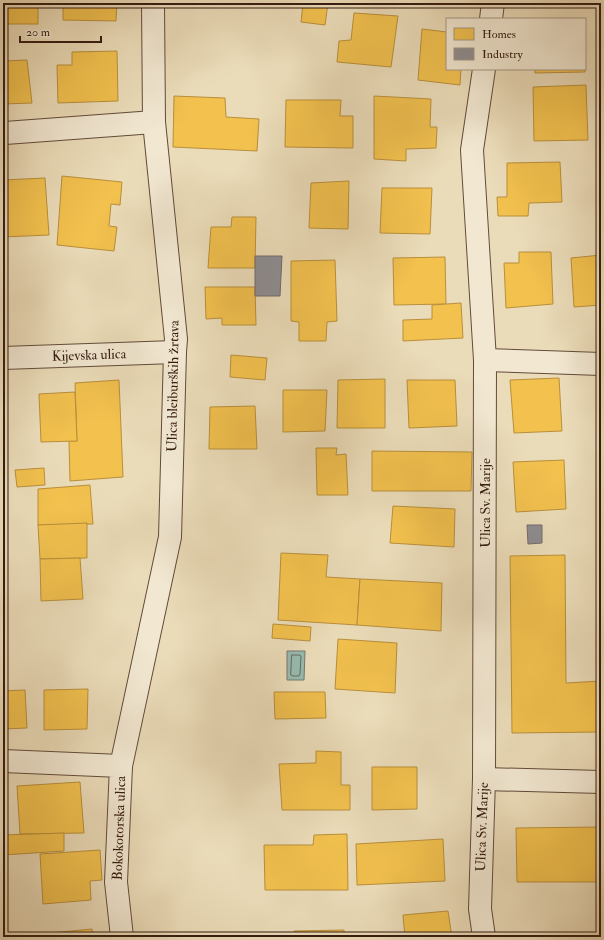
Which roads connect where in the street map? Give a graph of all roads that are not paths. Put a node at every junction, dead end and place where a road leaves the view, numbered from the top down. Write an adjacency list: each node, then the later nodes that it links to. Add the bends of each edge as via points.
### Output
1 (153, 3): 5 (street, Ulica bleiburških žrtava)
2 (493, 3): 3 (street)
3 (491, 18)
4 (484, 70): 9 (street, Ulica Sv. Marije, via 472,150)
5 (154, 122): 6 (street); 7 (street, Ulica bleiburških žrtava, via 176,339)
6 (5, 133)
7 (175, 352): 8 (street, Kijevska ulica); 12 (street, Ulica bleiburških žrtava, via 170,537)
8 (3, 358)
9 (485, 360): 10 (street); 13 (street, Ulica Sv. Marije)
10 (601, 364)
11 (3, 761): 12 (street, Bokokotorska ulica)
12 (121, 766): 15 (street, Bokokotorska ulica, via 116,882)
13 (484, 779): 14 (street); 16 (street, Ulica Sv. Marije, via 480,909)
14 (601, 782)
15 (122, 937)
16 (484, 937)

